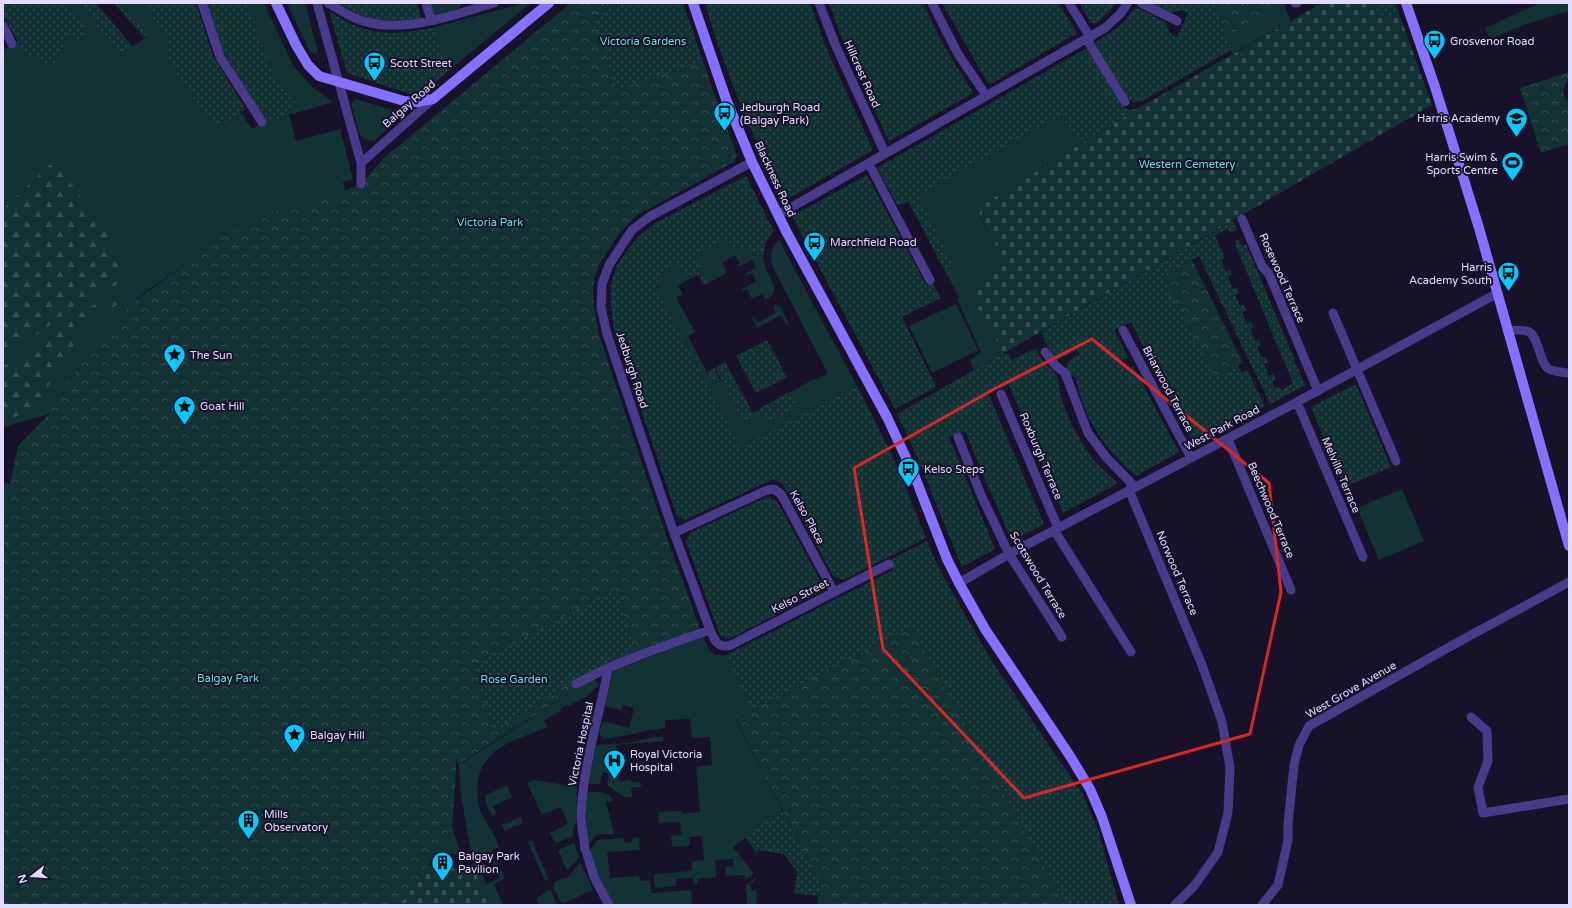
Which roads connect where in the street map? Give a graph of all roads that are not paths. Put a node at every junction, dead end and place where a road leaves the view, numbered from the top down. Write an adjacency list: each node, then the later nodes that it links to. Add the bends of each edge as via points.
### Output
1 (202, 3): 25 (street, via 220,57)
2 (276, 3): 21 (street, via 308,65 319,76)
3 (317, 3): 21 (street)
4 (328, 3): 16 (street, via 358,19 383,25 404,26)
5 (426, 3): 16 (street)
6 (494, 3): 15 (street)
7 (549, 3): 23 (street, Balgay Road)
8 (693, 3): 27 (street, Blackness Road, via 726,99)
9 (819, 3): 26 (street, Hillcrest Road)
10 (932, 3): 22 (street, via 958,54)
11 (1069, 3): 19 (street)
12 (1128, 3): 19 (street, via 1105,28)
13 (1141, 3): 17 (street)
14 (1406, 3): 34 (street, via 1435,87)
15 (469, 7): 16 (street)
16 (431, 20)
17 (1177, 22)
18 (3, 26): 20 (street)
19 (1088, 38): 22 (street); 24 (street, via 1090,46)
20 (12, 44)
21 (337, 82): 23 (street, via 404,101); 28 (street)
22 (986, 95): 26 (street)
23 (433, 99): 28 (street, Balgay Road)
24 (1125, 102)
25 (262, 122)
26 (885, 153): 29 (street)
27 (752, 162): 31 (street, Blackness Road); 50 (street, Jedburgh Road, via 649,217 632,230 609,265 602,284 601,308 606,334)
28 (360, 163): 30 (street)
29 (869, 164): 31 (street); 33 (street)
30 (361, 184)
31 (778, 215): 56 (street, Blackness Road, via 888,418)
32 (1242, 219): 41 (street, Rosewood Terrace, via 1262,266 1269,274)
33 (930, 280)
34 (1496, 294): 36 (street); 39 (street, West Park Road)
35 (1333, 313): 39 (street)
36 (1506, 329): 40 (street, via 1530,332 1535,337 1544,365 1549,369); 51 (street)
37 (1123, 330): 46 (street, Briarwood Terrace)
38 (1045, 352): 48 (street, via 1065,373 1088,433)
39 (1357, 369): 41 (street, West Park Road); 47 (street)
40 (1567, 373)
41 (1318, 391): 43 (street, West Park Road)
42 (1001, 394): 49 (street, Roxburgh Terrace)
43 (1297, 402): 45 (street, West Park Road); 53 (street, Melville Terrace)
44 (958, 437): 52 (street, Scotswood Terrace, via 981,496)
45 (1228, 439): 46 (street, West Park Road); 57 (street, Beechwood Terrace)
46 (1191, 458): 48 (street, West Park Road)
47 (1396, 461)
48 (1132, 488): 49 (street, West Park Road); 69 (street, Norwood Terrace, via 1202,665 1223,729 1230,768 1228,813 1218,852 1195,885)
49 (1056, 529): 52 (street, West Park Road); 62 (street, Roxburgh Terrace)
50 (674, 533): 58 (street, Kelso Place, via 774,489 781,494); 59 (street, Jedburgh Road)
51 (1569, 546)
52 (1009, 554): 56 (street, West Park Road); 60 (street, Scotswood Terrace)
53 (1363, 557)
54 (889, 564): 58 (street, Kelso Street)
55 (1569, 582): 70 (street, West Grove Avenue, via 1460,640 1309,726 1299,745 1294,765 1288,840 1278,885)
56 (959, 583): 68 (street, Blackness Road, via 984,629 1090,790 1102,817)
57 (1291, 590)
58 (834, 592): 61 (street, Kelso Street, via 729,646)
59 (710, 630): 61 (street, Jedburgh Road, via 717,644); 63 (street)
60 (1062, 637)
61 (722, 647)
62 (1130, 652)
63 (608, 669): 64 (street); 67 (street, Victoria Hospital, via 583,784 581,817 586,852 594,877)
64 (576, 684)
65 (1471, 717): 66 (street, via 1487,731 1488,760 1478,787 1483,813)
66 (1569, 799)
67 (609, 905)
68 (1132, 905)
69 (1175, 905)
70 (1262, 905)

